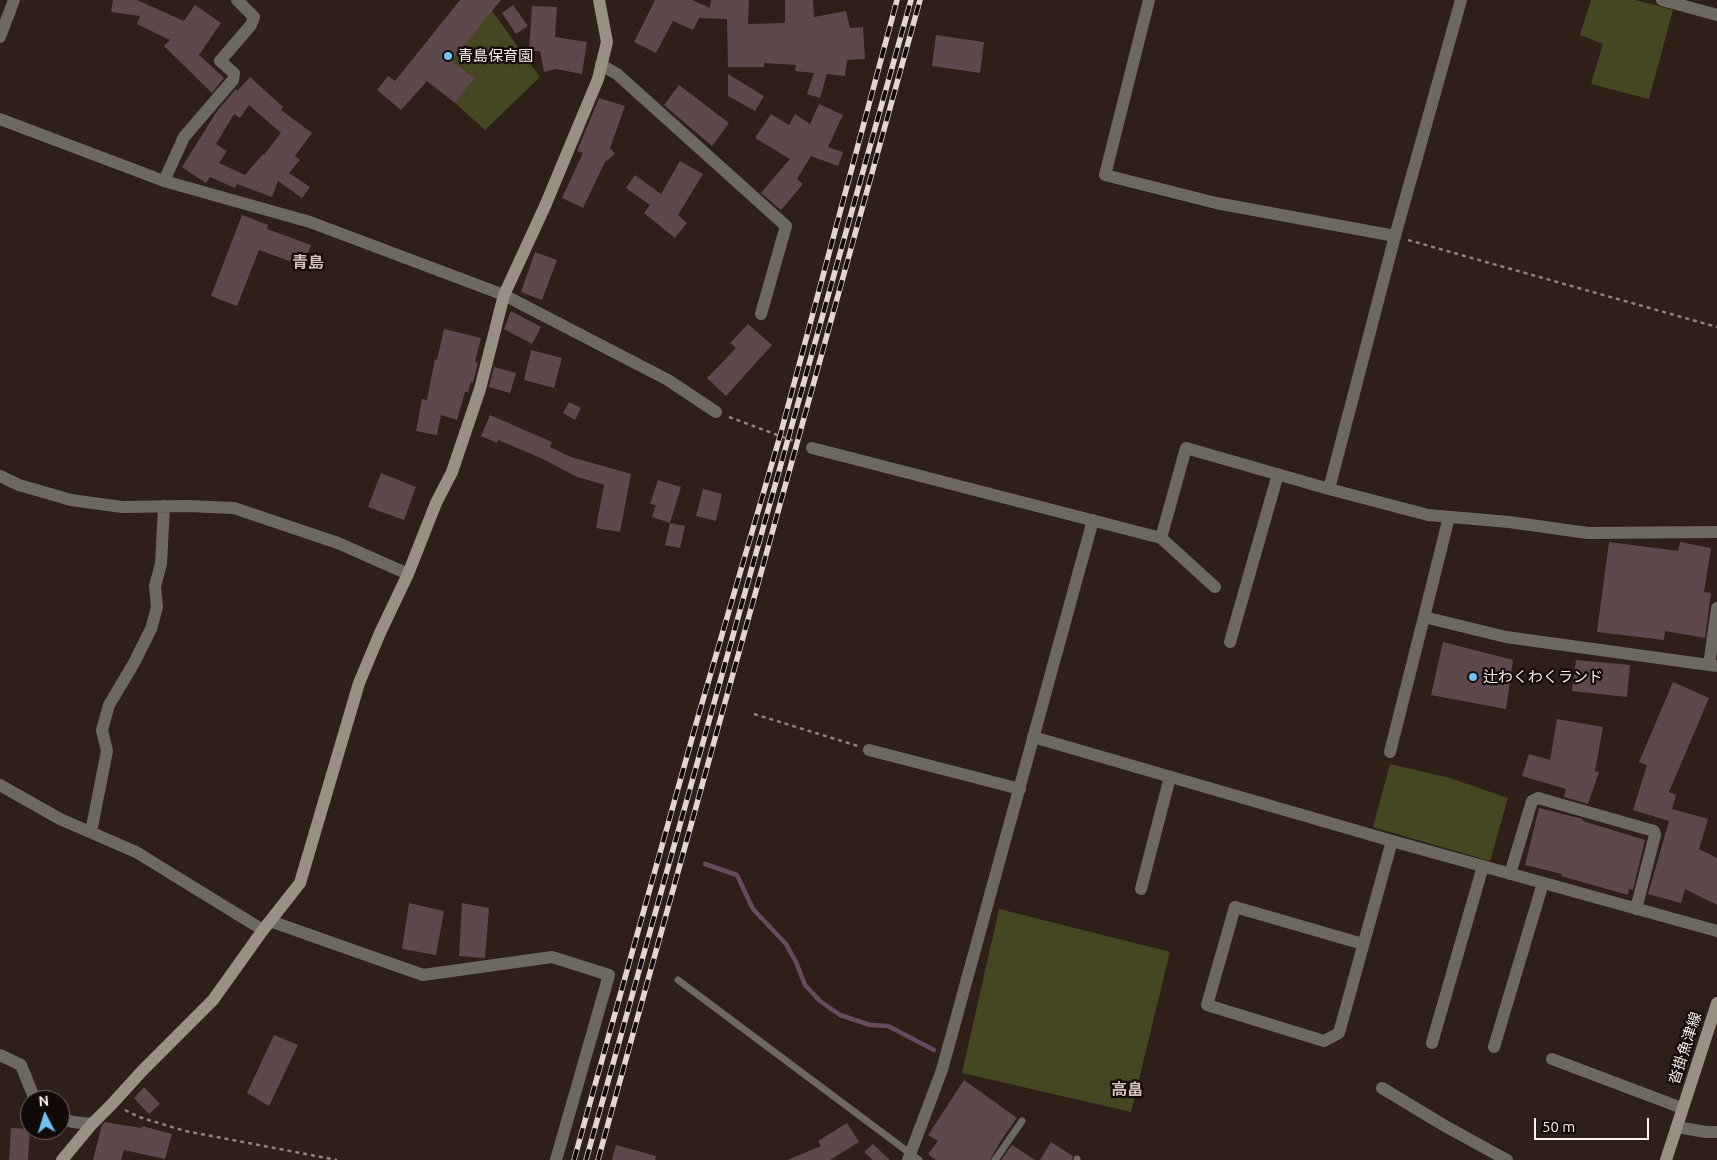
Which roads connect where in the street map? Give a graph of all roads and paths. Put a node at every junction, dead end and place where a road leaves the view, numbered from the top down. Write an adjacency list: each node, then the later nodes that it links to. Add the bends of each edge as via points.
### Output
1 (14, 0): 8 (street)
2 (237, 0): 11 (street, via 254,17 251,25 220,61 234,73 233,80 184,137)
3 (599, 0): 9 (street, via 607,42)
4 (1149, 0): 12 (street, via 1105,175 1216,202)
5 (1461, 0): 12 (street)
6 (1662, 0): 7 (street)
7 (1717, 15)
8 (0, 37)
9 (601, 66): 13 (street, via 545,206); 14 (street, via 617,74 786,226)
10 (0, 119): 11 (street)
11 (164, 181): 13 (street, via 310,222)
12 (1395, 236): 15 (path); 20 (street)
13 (504, 295): 16 (street, via 668,380); 26 (street, via 480,389 452,472 436,502)
14 (761, 314)
15 (1717, 327)
16 (716, 412): 17 (path)
17 (812, 448): 23 (street)
18 (1278, 474): 20 (street); 25 (street, via 1186,448); 30 (street)
19 (0, 476): 21 (street, via 71,500 122,507)
20 (1329, 489): 22 (street, via 1428,515)
21 (164, 506): 26 (street, via 234,508 338,543); 39 (street, via 161,564 155,586 158,607 134,663 109,705 102,730 107,751)
22 (1449, 517): 24 (street, via 1588,533); 29 (street)
23 (1093, 520): 25 (street); 33 (street)
24 (1717, 532)
25 (1161, 538): 27 (street)
26 (408, 574): 46 (street, via 359,684 300,883)
27 (1214, 587)
28 (1717, 608): 31 (street)
29 (1424, 618): 31 (street, via 1506,637); 35 (street)
30 (1230, 642)
31 (1713, 665)
32 (754, 714): 34 (path)
33 (1033, 738): 36 (street); 38 (street)
34 (869, 750): 38 (street)
35 (1390, 752)
36 (1170, 777): 40 (street); 44 (street)
37 (2, 789): 39 (street)
38 (1020, 789): 64 (street, via 942,1070)
39 (90, 832): 46 (street, via 136,852)
40 (1392, 841): 41 (street); 48 (street)
41 (1483, 866): 42 (street); 51 (street)
42 (1510, 874): 43 (street); 45 (street, via 1532,801 1538,798 1654,831)
43 (1543, 883): 45 (street); 52 (street)
44 (1141, 889)
45 (1636, 909): 47 (street)
46 (266, 925): 57 (street, via 213,1000); 67 (street, via 423,975 552,957 609,975)
47 (1717, 931)
48 (1363, 944): 48 (street, via 1339,1033 1324,1041 1207,1005 1235,907)
49 (678, 980): 64 (lane)
50 (1717, 1003): 58 (street, 沓掛魚津線)
51 (1432, 1043)
52 (1494, 1047)
53 (0, 1055): 56 (street, via 21,1065)
54 (1552, 1059): 58 (street)
55 (1382, 1088): 69 (street)
56 (31, 1090)
57 (112, 1104): 61 (street); 66 (path, via 139,1118 185,1131)
58 (1682, 1108): 62 (street, 沓掛魚津線)
59 (70, 1121): 61 (street)
60 (1022, 1121): 68 (lane)
61 (92, 1124): 65 (street)
62 (1677, 1127): 63 (street); 70 (street, 沓掛魚津線)
63 (1717, 1132)
64 (913, 1158)
65 (62, 1160)
66 (337, 1160)
67 (556, 1160)
68 (995, 1160)
69 (1507, 1160)
70 (1666, 1160)

